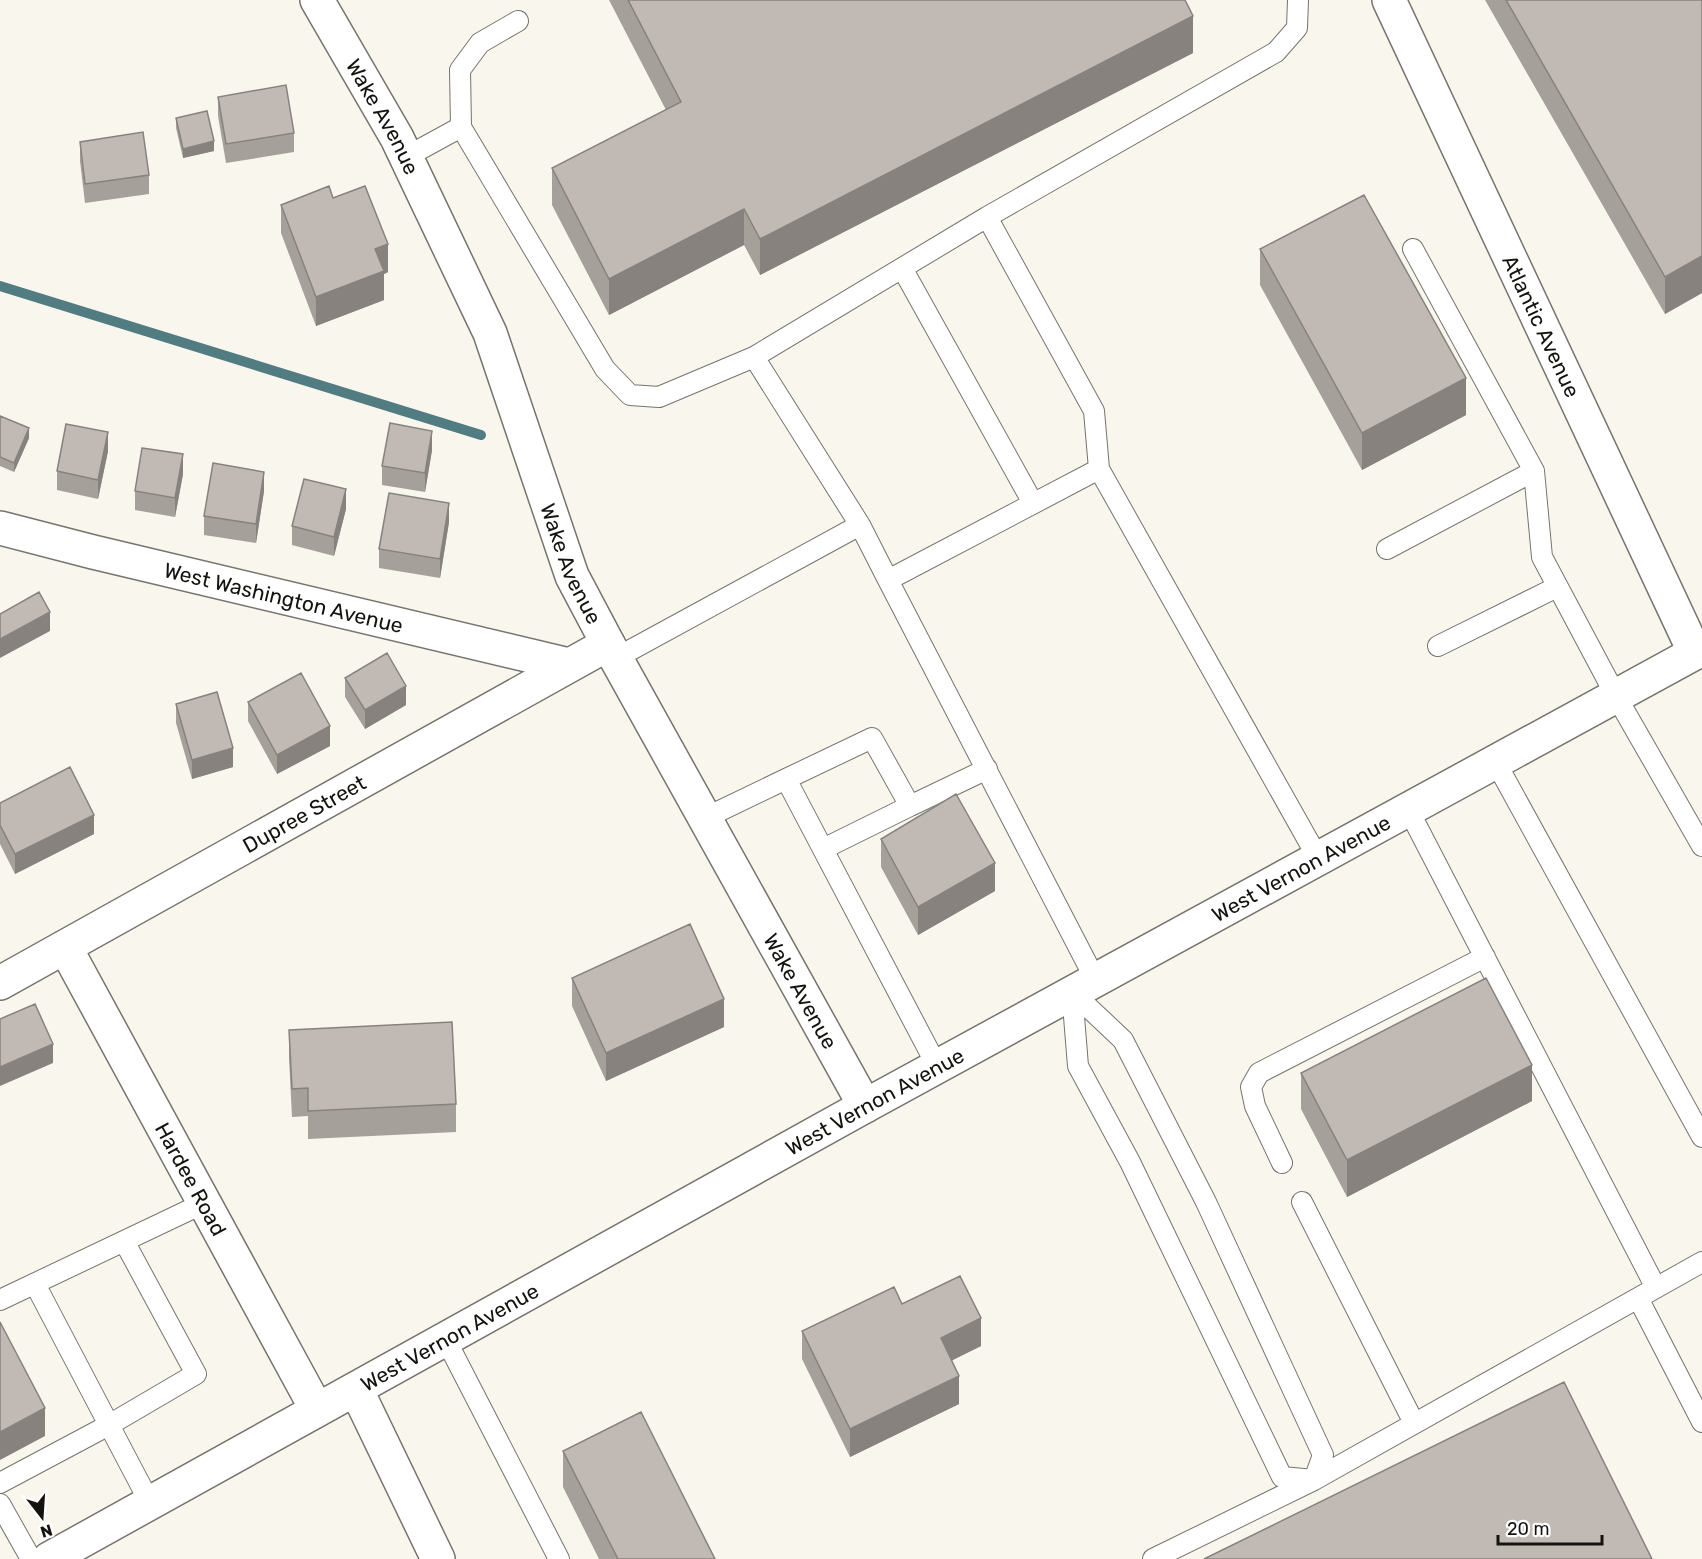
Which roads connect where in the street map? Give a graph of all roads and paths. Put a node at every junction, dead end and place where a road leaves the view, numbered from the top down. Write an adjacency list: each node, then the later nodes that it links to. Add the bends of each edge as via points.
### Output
1 (317, 0): 6 (street, Wake Avenue)
2 (1298, 0): 7 (lane, via 1297,28 1276,52)
3 (1389, 0): 21 (street, Atlantic Avenue)
4 (518, 21): 5 (lane, via 480,43 460,70)
5 (461, 127): 6 (lane); 10 (lane, via 605,369 630,395 658,397)
6 (406, 157): 20 (street, Wake Avenue, via 490,333 572,576)
7 (987, 217): 9 (lane); 11 (lane, via 1094,411)
8 (1413, 249): 12 (lane)
9 (902, 268): 10 (lane); 13 (lane)
10 (754, 357): 14 (lane)
11 (1099, 469): 13 (lane); 32 (lane)
12 (1534, 471): 16 (lane); 18 (lane, via 1542,557)
13 (1033, 503): 17 (lane)
14 (860, 525): 17 (lane); 20 (lane)
15 (0, 528): 22 (street, West Washington Avenue)
16 (1387, 549)
17 (888, 580): 25 (lane)
18 (1557, 587): 19 (lane); 23 (lane)
19 (1437, 646)
20 (612, 651): 22 (street, Dupree Street); 29 (street, Wake Avenue)
21 (1698, 651): 23 (street, West Vernon Avenue)
22 (569, 665): 33 (street, Dupree Street)
23 (1616, 696): 24 (street, West Vernon Avenue); 30 (lane)
24 (1495, 762): 28 (street, West Vernon Avenue); 39 (lane)
25 (987, 769): 27 (lane); 36 (lane)
26 (786, 779): 27 (lane, via 872,738); 29 (lane); 31 (lane)
27 (910, 806): 31 (lane)
28 (1408, 809): 32 (street, West Vernon Avenue); 34 (lane)
29 (705, 818): 38 (street, Wake Avenue)
30 (1702, 846)
31 (823, 849): 37 (lane)
32 (1318, 858): 36 (street, West Vernon Avenue)
33 (65, 947): 35 (street, Dupree Street); 42 (street, Hardee Road)
34 (1485, 957): 40 (lane, via 1259,1073 1251,1087 1255,1106); 46 (lane)
35 (0, 982)
36 (1084, 986): 37 (street, West Vernon Avenue); 55 (lane, via 1123,1040 1206,1202 1323,1455); 55 (lane, via 1078,1066 1130,1162 1282,1477)
37 (937, 1066): 38 (street, West Vernon Avenue)
38 (865, 1106): 49 (street, West Vernon Avenue)
39 (1702, 1137)
40 (1282, 1164)
41 (1302, 1202): 53 (lane)
42 (204, 1203): 43 (lane); 51 (street, Hardee Road)
43 (124, 1241): 45 (lane); 54 (lane, via 196,1374)
44 (1702, 1262): 46 (lane)
45 (35, 1284): 48 (lane); 54 (lane)
46 (1656, 1288): 47 (lane)
47 (1638, 1298): 52 (lane); 53 (lane)
48 (0, 1300)
49 (446, 1340): 50 (street, West Vernon Avenue); 62 (lane)
50 (356, 1389): 51 (street, West Vernon Avenue); 61 (street)
51 (317, 1410): 57 (street, West Vernon Avenue)
52 (1702, 1422)
53 (1414, 1424): 55 (lane)
54 (109, 1425): 56 (lane); 57 (lane)
55 (1314, 1480): 63 (lane)
56 (0, 1483)
57 (150, 1503): 60 (street, West Vernon Avenue)
58 (0, 1504): 59 (lane)
59 (31, 1559)
60 (49, 1559)
61 (438, 1559)
62 (559, 1559)
63 (1153, 1559)

